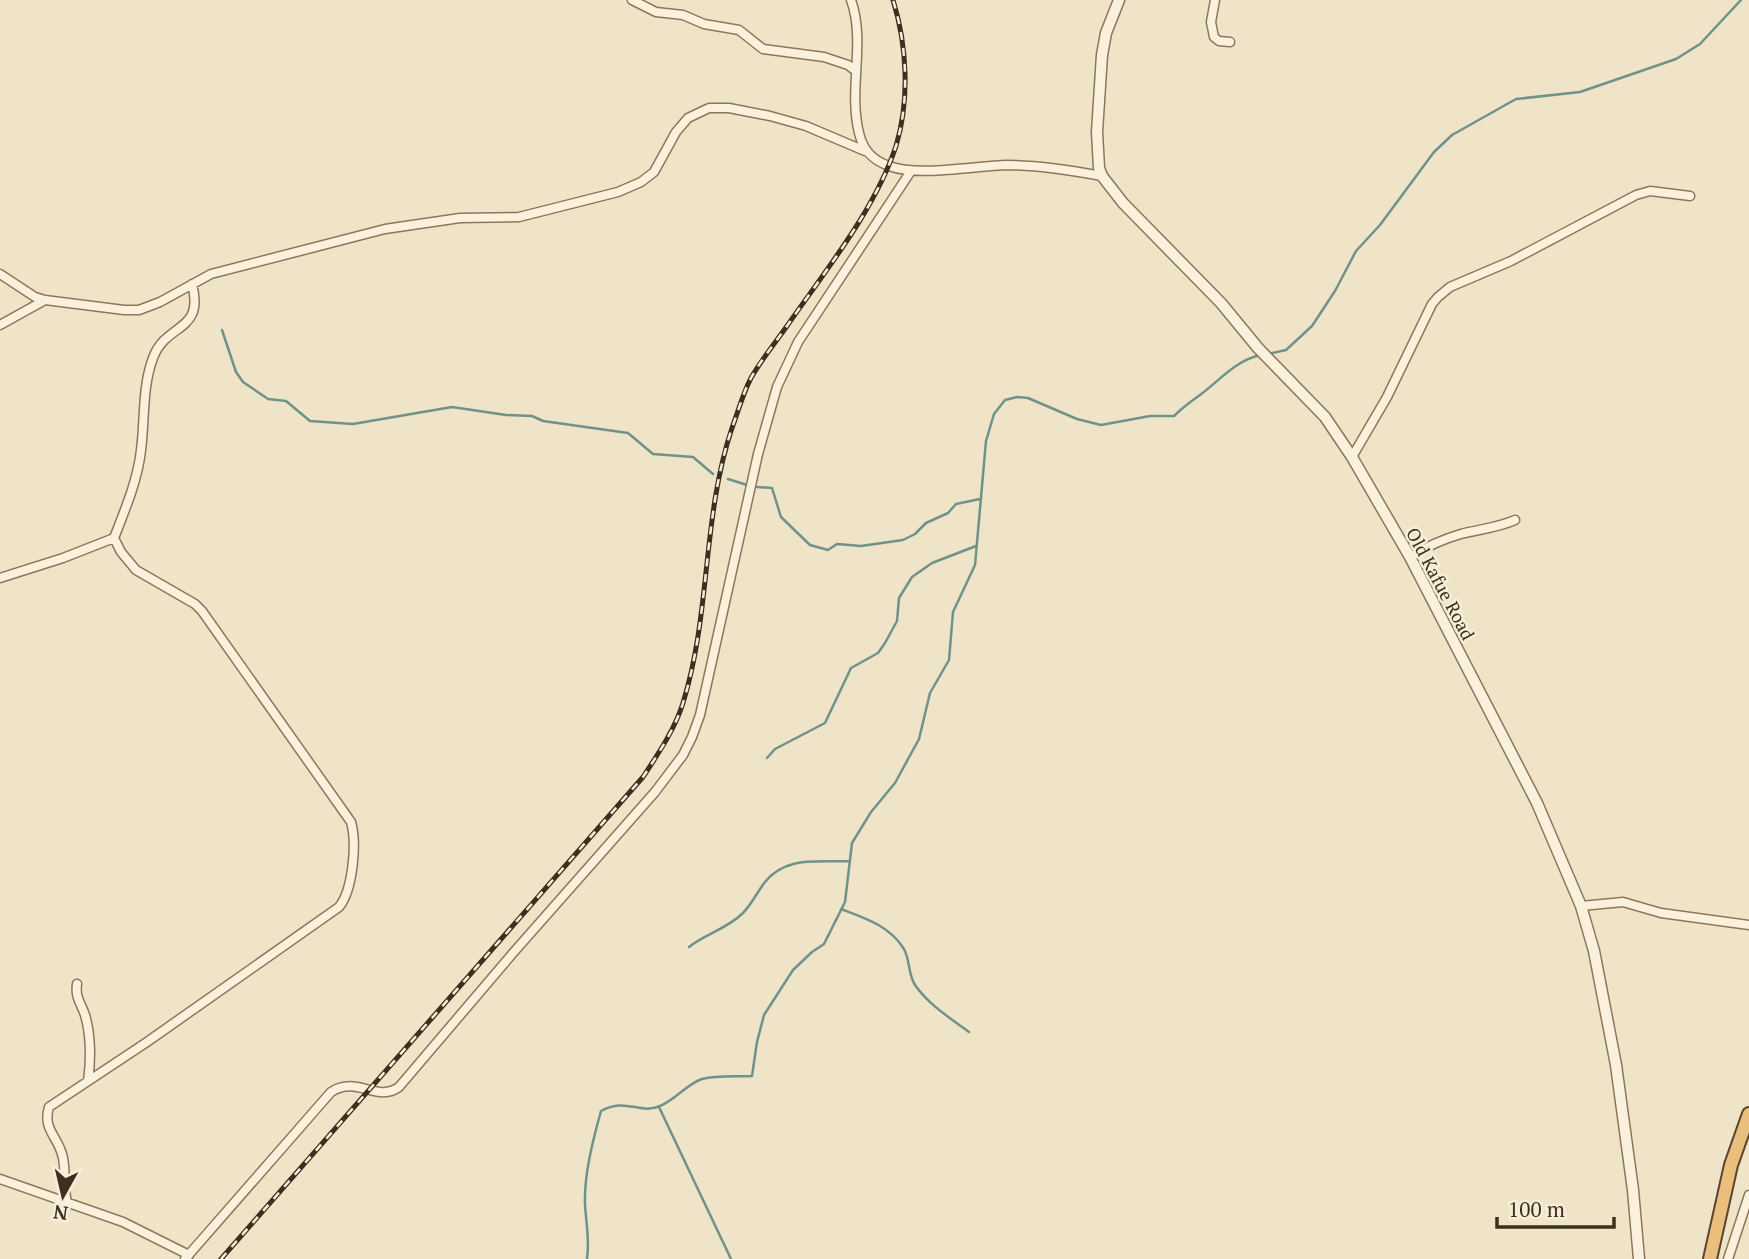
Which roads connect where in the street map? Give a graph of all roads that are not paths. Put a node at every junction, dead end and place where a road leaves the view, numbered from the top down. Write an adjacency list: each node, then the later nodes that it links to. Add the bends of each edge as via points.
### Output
1 (632, 0): 6 (street, via 656,12 739,30 763,49 824,57)
2 (850, 0): 6 (street, via 857,27)
3 (1119, 0): 9 (street, via 1102,55 1097,132)
4 (1215, 0): 5 (street, via 1212,32 1219,41)
5 (1230, 42)
6 (856, 72): 7 (street, via 856,119)
7 (865, 151): 8 (street, via 887,166); 12 (street, via 794,123 709,108 688,118 654,172 618,192 519,217 460,218 385,229 211,274)
8 (911, 171): 9 (street, via 1054,166); 28 (street, via 799,342 777,387 700,715 683,755 399,1087 384,1093 350,1084 331,1092)
9 (1102, 176): 15 (street, Old Kafue Road, via 1325,417)
10 (1690, 196): 15 (street, via 1650,191 1636,194 1511,261 1450,286 1432,304)
11 (0, 274): 13 (street)
12 (192, 284): 13 (street, via 160,302 131,311); 17 (street, via 197,301 191,318 163,343 152,360 141,453)
13 (45, 300): 14 (street)
14 (0, 325)
15 (1352, 457): 18 (street, Old Kafue Road)
16 (1515, 520): 18 (street, via 1461,534)
17 (114, 538): 19 (street); 23 (street, via 127,562 195,604 221,635 351,822 355,845 346,897 339,907)
18 (1410, 557): 20 (street, Old Kafue Road, via 1536,803)
19 (0, 578)
20 (1581, 906): 21 (street, via 1623,902 1661,913); 29 (street, Old Kafue Road, via 1616,1065)
21 (1749, 925)
22 (77, 984): 23 (street, via 76,998 88,1030)
23 (88, 1081): 27 (street, via 55,1102 47,1115 63,1158)
24 (1749, 1114): 30 (highway, via 1731,1165)
25 (0, 1179): 27 (street)
26 (1749, 1195): 31 (street)
27 (67, 1202): 28 (street, via 123,1222)
28 (187, 1257)
29 (1639, 1259)
30 (1710, 1259)
31 (1728, 1259)

